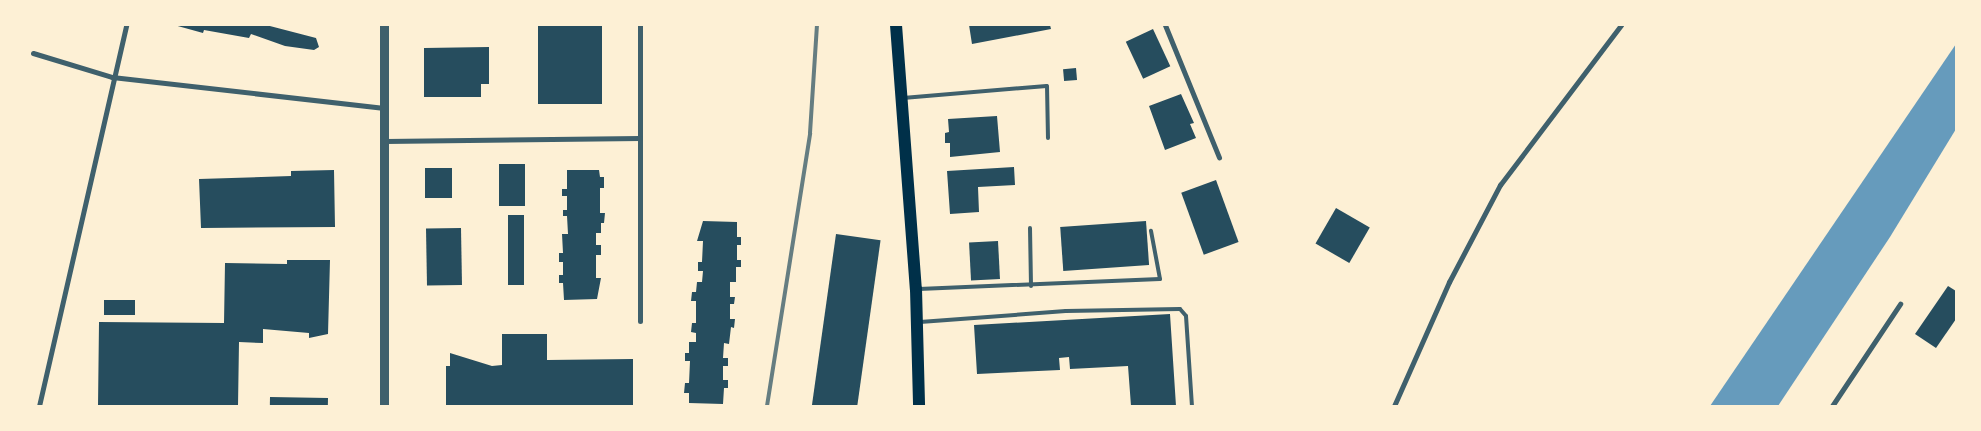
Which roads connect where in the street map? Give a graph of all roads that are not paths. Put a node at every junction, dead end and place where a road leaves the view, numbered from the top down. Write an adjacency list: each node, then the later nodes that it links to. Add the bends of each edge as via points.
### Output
1 (126, 25): 8 (street)
2 (384, 25): 10 (street)
3 (640, 25): 11 (street)
4 (896, 25): 9 (main road)
5 (1165, 25): 14 (street)
6 (1621, 25): 26 (street, via 1500,185 1449,282)
7 (33, 54): 8 (street)
8 (112, 77): 10 (street); 22 (street)
9 (903, 98): 12 (lane, via 1046,86); 18 (main road)
10 (385, 108): 13 (street)
11 (640, 138): 13 (street); 20 (street)
12 (1048, 138)
13 (385, 141): 23 (street)
14 (1219, 157)
15 (1030, 228): 17 (lane)
16 (1151, 230): 17 (lane, via 1160,279)
17 (1031, 286): 18 (lane)
18 (916, 289): 21 (main road)
19 (1900, 304): 27 (street)
20 (640, 321)
21 (918, 322): 24 (main road); 25 (lane, via 1066,311 1180,309 1186,316)
22 (38, 406)
23 (384, 406)
24 (919, 406)
25 (1192, 406)
26 (1394, 406)
27 (1832, 406)

